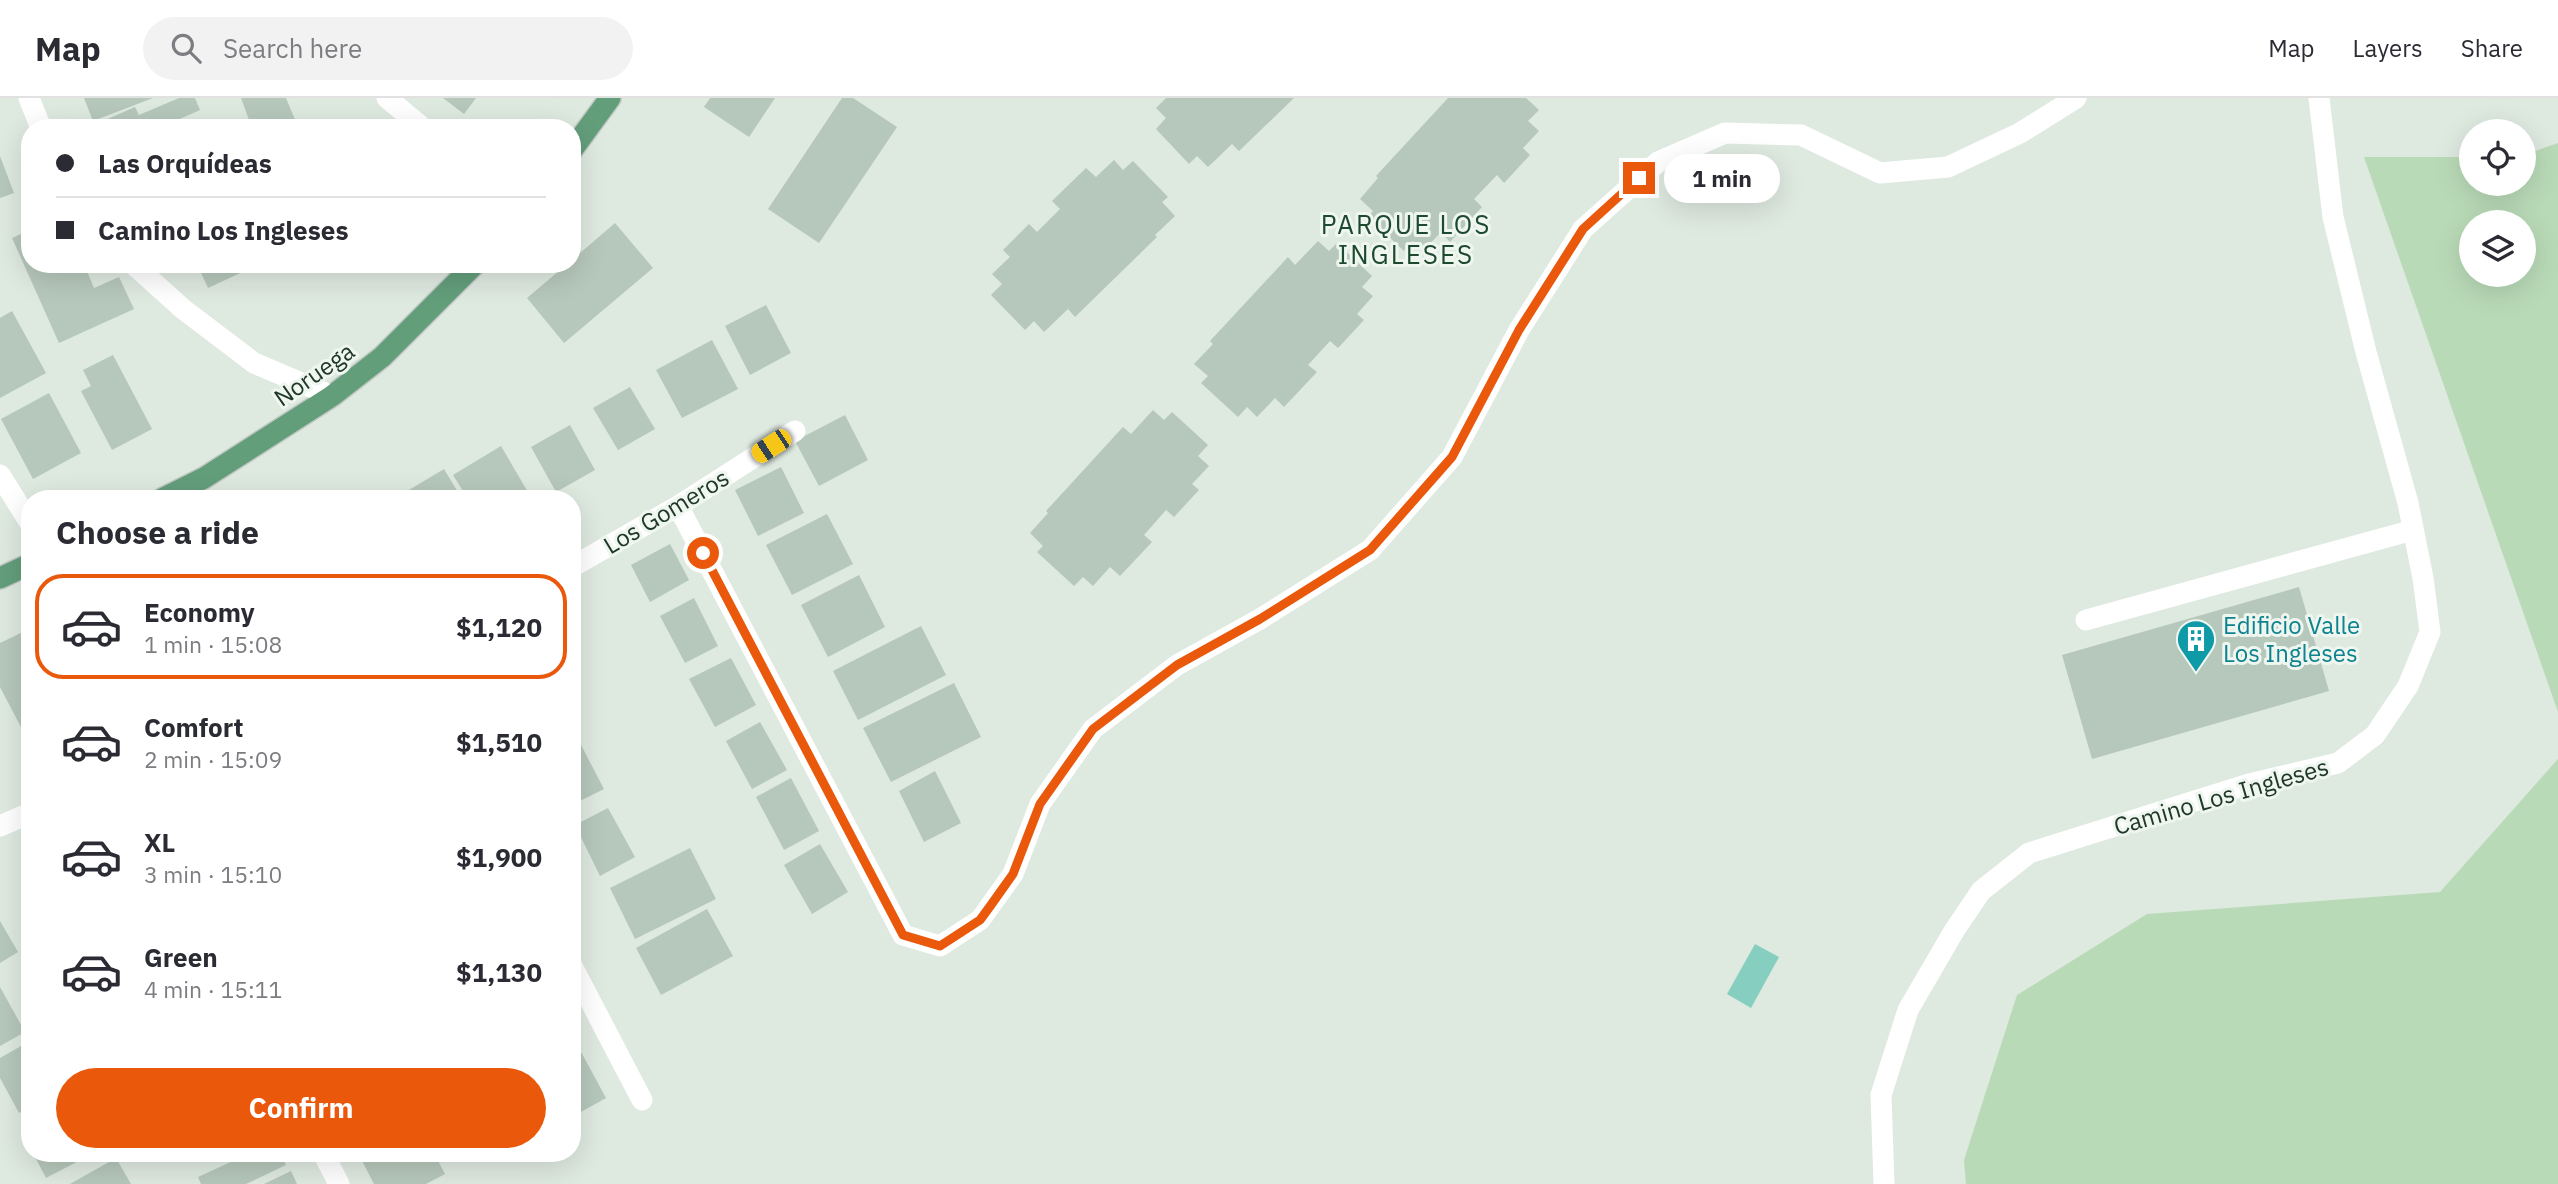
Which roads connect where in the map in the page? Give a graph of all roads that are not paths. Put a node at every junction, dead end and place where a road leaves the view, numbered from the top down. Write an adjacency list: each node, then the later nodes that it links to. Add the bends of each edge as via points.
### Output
1 (29, 98): 6 (street)
2 (387, 98): 7 (street)
3 (610, 98): 8 (main road)
4 (2076, 98): 15 (street, via 2020,133 1948,167 1880,173 1801,135 1725,133 1658,162 1583,229 1519,330 1452,457 1370,550 1177,665 1093,729 1040,804 1013,874 987,911 940,946 903,935)
5 (2319, 98): 17 (street, Camino Los Ingleses, via 2333,217)
6 (37, 119)
7 (412, 119)
8 (581, 138)
9 (143, 273): 11 (street, via 254,363)
10 (466, 273): 11 (main road, Noruega, via 382,357)
11 (332, 396): 14 (main road, Noruega)
12 (795, 431): 15 (street, Los Gomeros)
13 (0, 475): 16 (street)
14 (180, 490)
15 (678, 506): 18 (street, Los Gomeros)
16 (21, 509)
17 (2413, 530): 21 (street); 28 (street, Camino Los Ingleses, via 2430,632 2408,686 2375,735 2338,763 2249,784 2029,853 1981,891 1908,1010 1881,1095)
18 (581, 562)
19 (21, 568): 20 (main road)
20 (0, 578)
21 (2086, 620)
22 (21, 817): 23 (street)
23 (0, 826)
24 (581, 983): 25 (street)
25 (642, 1100)
26 (328, 1162): 27 (street)
27 (339, 1184)
28 (1884, 1184)

